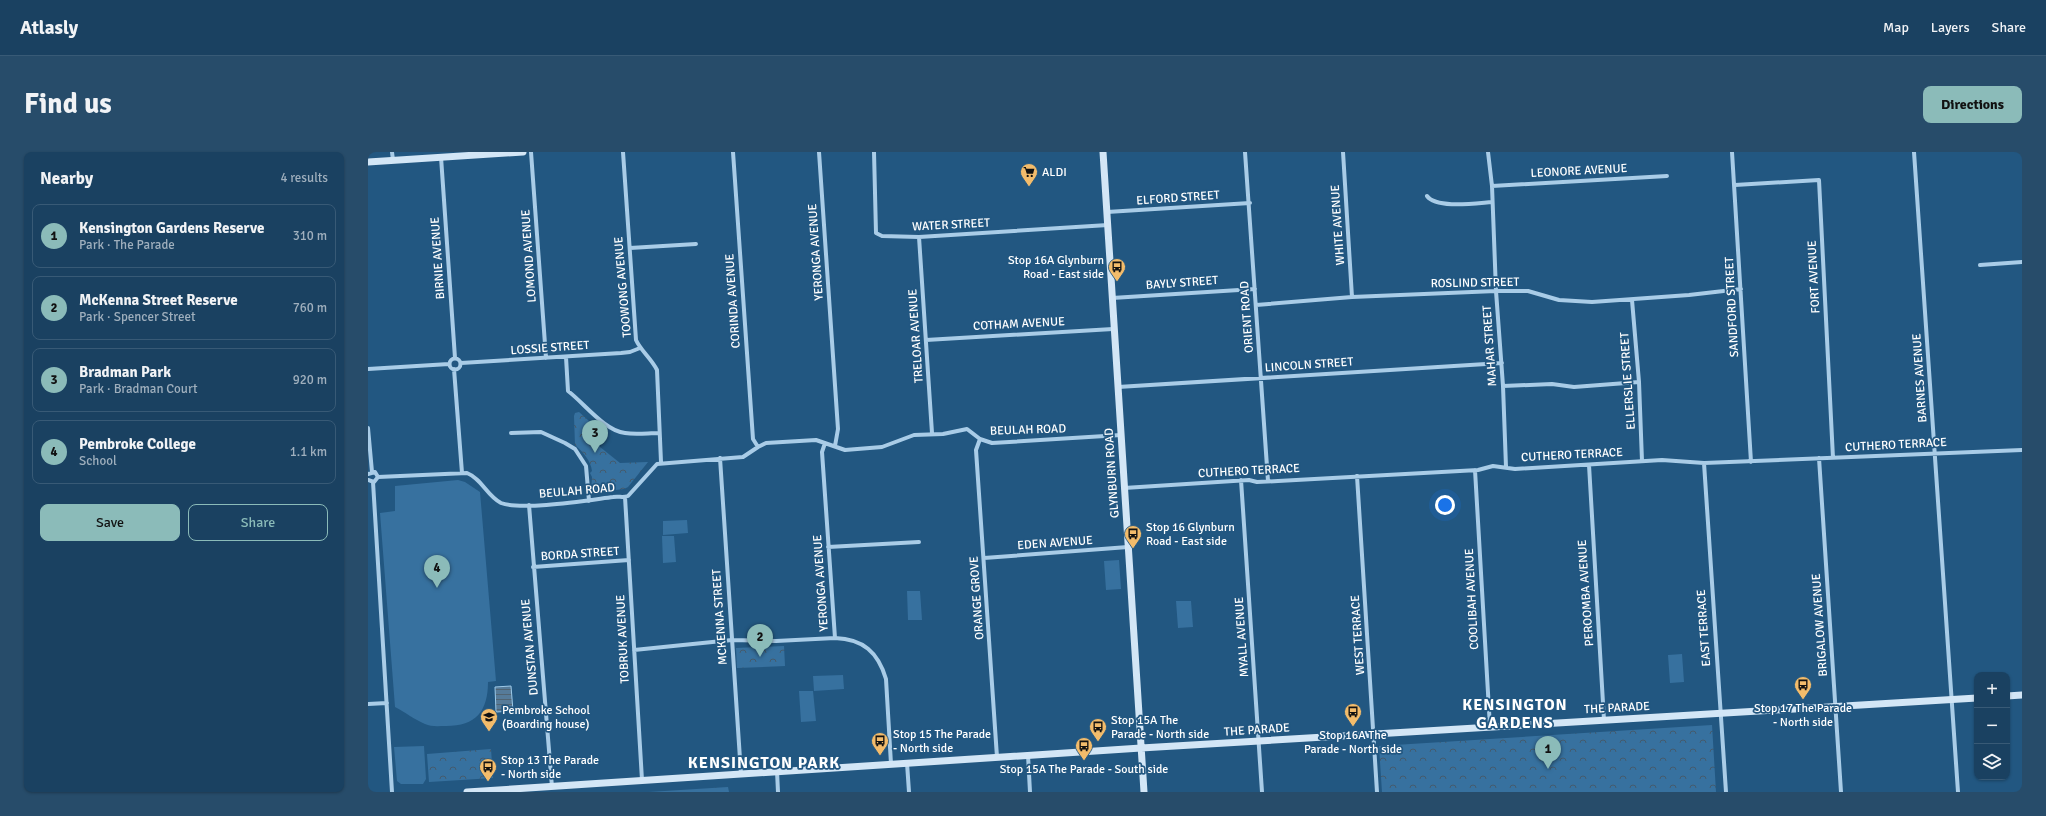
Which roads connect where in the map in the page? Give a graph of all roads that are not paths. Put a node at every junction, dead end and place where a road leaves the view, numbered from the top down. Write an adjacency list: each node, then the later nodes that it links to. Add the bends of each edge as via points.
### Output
1 (392, 152): 16 (street)
2 (523, 152): 14 (main road)
3 (531, 152): 43 (street, LOMOND AVENUE)
4 (623, 152): 28 (street, TOOWONG AVENUE)
5 (733, 152): 61 (street, CORINDA AVENUE, via 753,439)
6 (819, 152): 60 (street, YERONGA AVENUE, via 838,429)
7 (874, 152): 26 (street, WATER STREET, via 876,233 882,236)
8 (1103, 152): 24 (main road, GLYNBURN ROAD)
9 (1245, 152): 23 (street, ORIENT ROAD)
10 (1343, 152): 34 (street, WHITE AVENUE)
11 (1488, 152): 20 (street, MAHAR STREET)
12 (1732, 152): 19 (street, SANDFORD STREET)
13 (1914, 152): 63 (street, BARNES AVENUE)
14 (481, 153): 15 (main road)
15 (441, 157): 16 (main road); 42 (street, BIRNIE AVENUE)
16 (393, 160): 17 (main road)
17 (368, 162)
18 (1667, 176): 20 (street, LEONORE AVENUE)
19 (1735, 185): 32 (street, SANDFORD STREET); 66 (street, FORT AVENUE, via 1819,180)
20 (1492, 186): 22 (street, MAHAR STREET)
21 (1427, 196): 22 (street, via 1432,202 1442,204)
22 (1492, 202): 33 (street, MAHAR STREET)
23 (1250, 203): 24 (street, ELFORD STREET); 31 (street, ORIENT ROAD)
24 (1107, 212): 25 (main road, GLYNBURN ROAD)
25 (1108, 225): 26 (street, WATER STREET); 35 (main road, GLYNBURN ROAD)
26 (919, 237): 39 (street, TRELOAR AVENUE)
27 (696, 244): 28 (street)
28 (630, 248): 40 (street, TOOWONG AVENUE, via 636,340)
29 (2022, 262): 30 (street)
30 (1980, 264)
31 (1255, 288): 35 (street, BAYLY STREET); 37 (street, ORIENT ROAD)
32 (1740, 289): 36 (street, ROSLIND STREET); 69 (street, SANDFORD STREET)
33 (1496, 291): 34 (street, ROSLIND STREET); 36 (street, ROSLIND STREET, via 1528,291 1559,300); 45 (street, MAHAR STREET)
34 (1352, 297): 37 (street, ROSLIND STREET)
35 (1111, 298): 38 (main road, GLYNBURN ROAD)
36 (1632, 300): 50 (street, ELLERSLIE STREET)
37 (1256, 305): 49 (street, ORIENT ROAD)
38 (1113, 329): 39 (street, COTHAM AVENUE); 51 (main road, GLYNBURN ROAD)
39 (926, 340): 56 (street, TRELOAR AVENUE)
40 (640, 348): 41 (street, LOSSIE STREET, via 630,352); 55 (street, TOOWONG AVENUE, via 648,355 657,370)
41 (566, 357): 43 (street, LOSSIE STREET); 55 (street, via 568,391 583,402 592,414 624,433)
42 (455, 358): 44 (street); 46 (street, via 451,359)
43 (546, 358): 44 (street, LOSSIE STREET)
44 (461, 363): 48 (street)
45 (1502, 363): 49 (street, LINCOLN STREET); 52 (street, MAHAR STREET)
46 (449, 364): 47 (street); 48 (street)
47 (368, 369)
48 (454, 369): 75 (street)
49 (1261, 378): 51 (street, LINCOLN STREET); 80 (street, ORIENT ROAD)
50 (1639, 382): 52 (street, via 1574,387 1552,384); 67 (street, ELLERSLIE STREET)
51 (1118, 386): 57 (main road, GLYNBURN ROAD)
52 (1503, 386): 72 (street, MAHAR STREET)
53 (368, 428): 74 (street)
54 (511, 433): 84 (street, via 541,432 575,449 586,466)
55 (660, 433): 68 (street, TOOWONG AVENUE)
56 (932, 433): 58 (street, BEULAH ROAD, via 950,433 967,429); 60 (street, BEULAH ROAD, via 914,434 882,447 853,450)
57 (1121, 434): 58 (street, BEULAH ROAD, via 992,443); 82 (main road, GLYNBURN ROAD)
58 (980, 439): 91 (street, ORANGE GROVE, via 976,450)
59 (825, 443): 60 (street, BEULAH ROAD); 61 (street, BEULAH ROAD, via 816,440 766,444); 89 (street, YERONGA AVENUE, via 822,452)
60 (835, 446)
61 (758, 447): 64 (street, BEULAH ROAD, via 743,457)
62 (2022, 450): 63 (street, CUTHERO TERRACE)
63 (1935, 454): 66 (street, CUTHERO TERRACE); 100 (street, BARNES AVENUE)
64 (720, 458): 68 (street, BEULAH ROAD); 95 (street, MCKENNA STREET)
65 (1819, 458): 66 (street, CUTHERO TERRACE); 69 (street, CUTHERO TERRACE); 103 (street, BRIGALOW AVENUE)
66 (1833, 458)
67 (1642, 461): 70 (street, CUTHERO TERRACE); 71 (street, CUTHERO TERRACE)
68 (661, 462): 83 (street, BEULAH ROAD, via 654,466)
69 (1751, 462): 70 (street, CUTHERO TERRACE)
70 (1704, 463): 104 (street, EAST TERRACE)
71 (1589, 465): 72 (street, CUTHERO TERRACE); 105 (street, PEROOMBA AVENUE)
72 (1506, 467): 73 (street, CUTHERO TERRACE)
73 (1475, 470): 76 (street, CUTHERO TERRACE); 106 (street, COOLIBAH AVENUE)
74 (370, 473): 77 (street, via 376,473)
75 (462, 473): 77 (street, BEULAH ROAD); 85 (street, BEULAH ROAD, via 472,475 499,502 514,506)
76 (1357, 476): 80 (street, CUTHERO TERRACE); 107 (street, WEST TERRACE)
77 (378, 477): 81 (street)
78 (368, 480): 81 (street)
79 (1242, 480): 80 (street, CUTHERO TERRACE); 82 (street, CUTHERO TERRACE); 108 (street, MYALL AVENUE)
80 (1268, 481)
81 (373, 482): 87 (street)
82 (1124, 488): 90 (main road, GLYNBURN ROAD)
83 (625, 497): 84 (street, BEULAH ROAD); 92 (street, TOBRUK AVENUE)
84 (589, 501): 85 (street, BEULAH ROAD)
85 (529, 505): 93 (street, DUNSTAN AVENUE)
86 (368, 530): 87 (street)
87 (375, 530): 101 (street)
88 (919, 542): 89 (street)
89 (828, 547): 94 (street, YERONGA AVENUE)
90 (1128, 547): 91 (street, EDEN AVENUE); 109 (main road, GLYNBURN ROAD)
91 (984, 558): 111 (street, ORANGE GROVE)
92 (629, 560): 93 (street, BORDA STREET); 96 (street, TOBRUK AVENUE)
93 (533, 567): 117 (street, DUNSTAN AVENUE)
94 (835, 638): 95 (street); 113 (street, YERONGA AVENUE, via 844,638 865,646 875,654 882,666 886,679)
95 (732, 640): 96 (street); 115 (street, MCKENNA STREET)
96 (634, 650): 116 (street, TOBRUK AVENUE)
97 (2022, 695): 98 (main road)
98 (2010, 696)
99 (1974, 698): 100 (main road, THE PARADE)
100 (1952, 699): 103 (main road, THE PARADE); 128 (street, BARNES AVENUE)
101 (387, 703): 102 (street); 118 (street)
102 (368, 704)
103 (1836, 706): 104 (main road, THE PARADE); 127 (street, BRIGALOW AVENUE)
104 (1720, 713): 105 (main road, THE PARADE); 126 (street, EAST TERRACE)
105 (1604, 720): 106 (main road, THE PARADE)
106 (1490, 727): 107 (main road, THE PARADE)
107 (1374, 734): 108 (main road, THE PARADE); 125 (street, WEST TERRACE)
108 (1259, 741): 109 (main road, THE PARADE); 124 (street, MYALL AVENUE)
109 (1142, 748): 110 (main road, THE PARADE); 123 (main road, GLYNBURN ROAD)
110 (1028, 755): 111 (main road, THE PARADE); 122 (street)
111 (997, 757): 112 (main road, THE PARADE)
112 (907, 763): 113 (main road, THE PARADE); 121 (street)
113 (892, 764): 114 (main road, THE PARADE)
114 (776, 771): 115 (main road, THE PARADE); 120 (street)
115 (741, 774): 116 (main road, THE PARADE)
116 (642, 780): 117 (main road, THE PARADE)
117 (552, 787): 119 (main road, THE PARADE)
118 (392, 792)
119 (467, 792)
120 (778, 792)
121 (909, 792)
122 (1030, 792)
123 (1144, 792)
124 (1262, 792)
125 (1377, 792)
126 (1726, 792)
127 (1841, 792)
128 (1958, 792)

